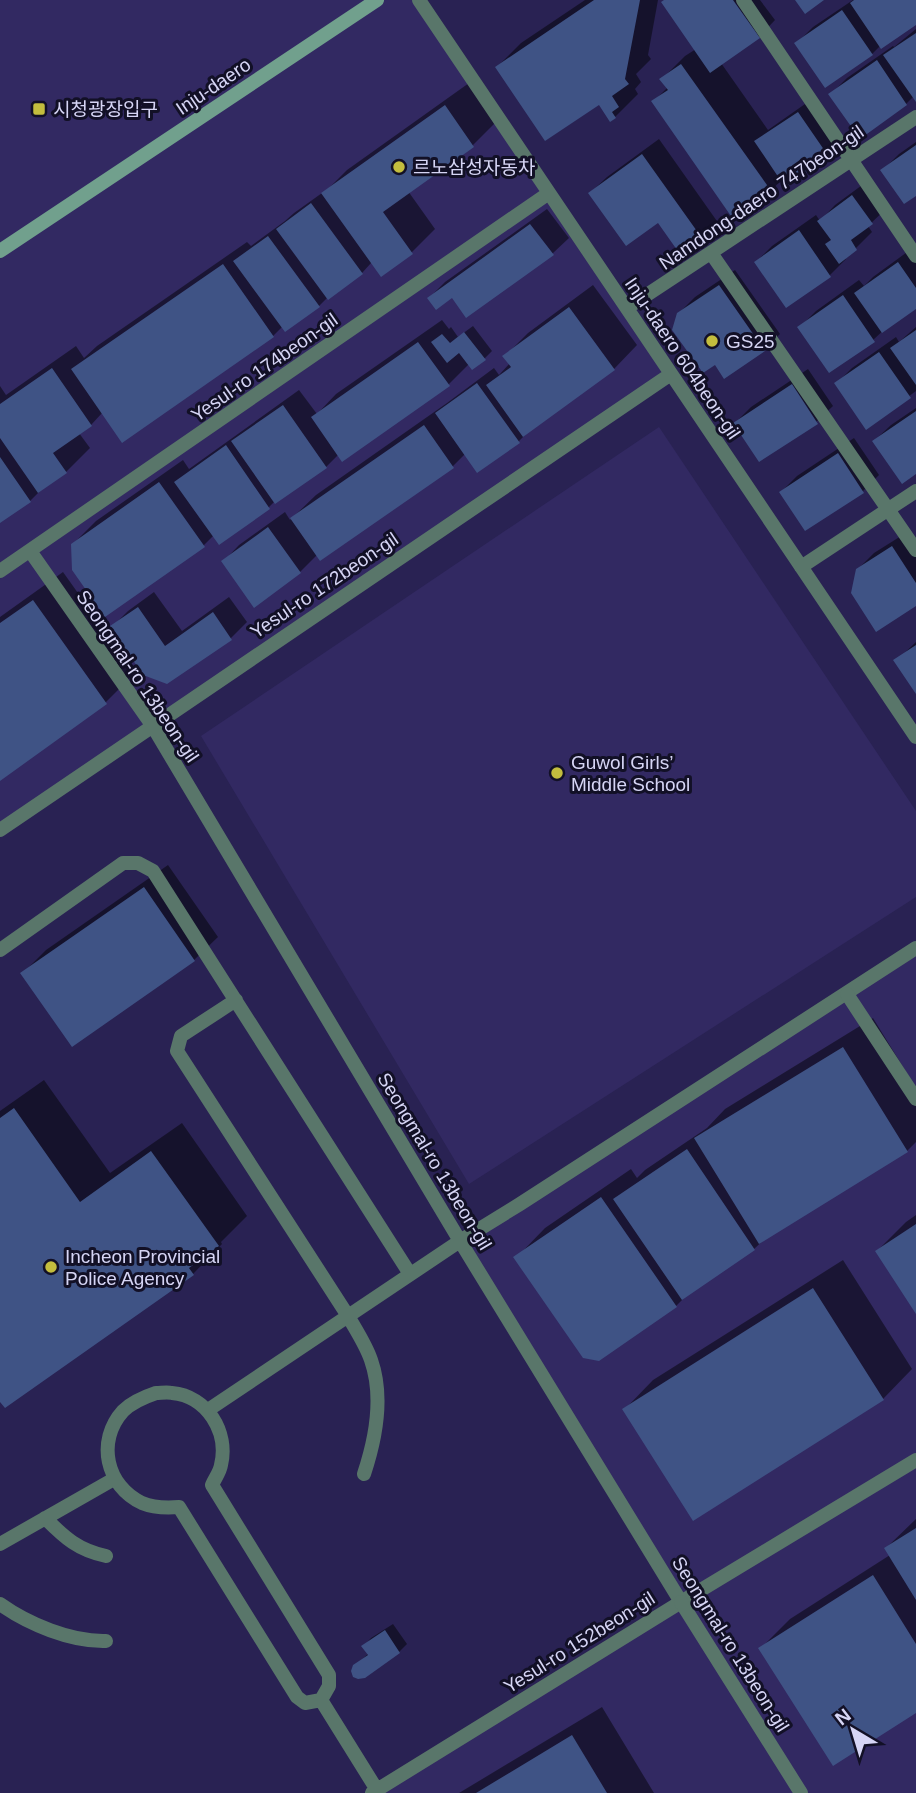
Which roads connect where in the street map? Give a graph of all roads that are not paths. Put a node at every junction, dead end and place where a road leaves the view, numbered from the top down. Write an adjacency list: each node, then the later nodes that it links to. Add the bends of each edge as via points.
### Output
1 (377, 0): 7 (main road, Inju-daero)
2 (419, 0): 6 (street, Inju-daero 604beon-gil)
3 (743, 0): 5 (street)
4 (916, 117): 5 (street, Namdong-daero 747beon-gil)
5 (850, 160): 8 (street, Namdong-daero 747beon-gil); 9 (street)
6 (549, 193): 10 (street, Inju-daero 604beon-gil); 15 (street, Yesul-ro 174beon-gil)
7 (0, 251)
8 (711, 253): 10 (street, Namdong-daero 747beon-gil); 13 (street)
9 (916, 256)
10 (627, 309): 11 (street, Inju-daero 604beon-gil)
11 (671, 374): 16 (street, Inju-daero 604beon-gil); 18 (street, Yesul-ro 172beon-gil)
12 (916, 491): 13 (street)
13 (888, 509): 14 (street); 16 (street)
14 (916, 550)
15 (30, 551): 17 (street, Yesul-ro 174beon-gil); 18 (street, Seongmal-ro 13beon-gil)
16 (801, 566): 19 (street, Inju-daero 604beon-gil)
17 (0, 571)
18 (152, 725): 20 (street, Yesul-ro 172beon-gil); 26 (street, Seongmal-ro 13beon-gil)
19 (916, 737)
20 (0, 830)
21 (916, 948): 23 (street)
22 (0, 950): 24 (street, via 123,863 138,863 153,871)
23 (847, 993): 25 (street); 26 (street)
24 (236, 1000): 27 (street); 28 (street, via 181,1036 177,1052)
25 (916, 1099)
26 (460, 1241): 27 (street); 36 (street, Seongmal-ro 13beon-gil)
27 (410, 1274): 28 (street)
28 (348, 1316): 29 (street); 31 (street, via 371,1360 378,1393 372,1451)
29 (208, 1410): 32 (street, via 192,1398 174,1393 138,1399 113,1426 108,1444); 39 (street, via 219,1427 223,1447 221,1467 212,1485 329,1675)
30 (916, 1461): 36 (street, Yesul-ro 152beon-gil)
31 (364, 1474)
32 (114, 1479): 33 (street); 39 (street, via 143,1503 179,1507 297,1697 304,1703)
33 (45, 1518): 34 (street); 35 (street, via 67,1540)
34 (0, 1544)
35 (106, 1556)
36 (681, 1602): 40 (street, Yesul-ro 152beon-gil); 41 (street, Seongmal-ro 13beon-gil)
37 (0, 1604): 38 (street, via 42,1628 93,1642)
38 (106, 1641)
39 (321, 1700): 40 (street)
40 (374, 1791)
41 (801, 1793)

